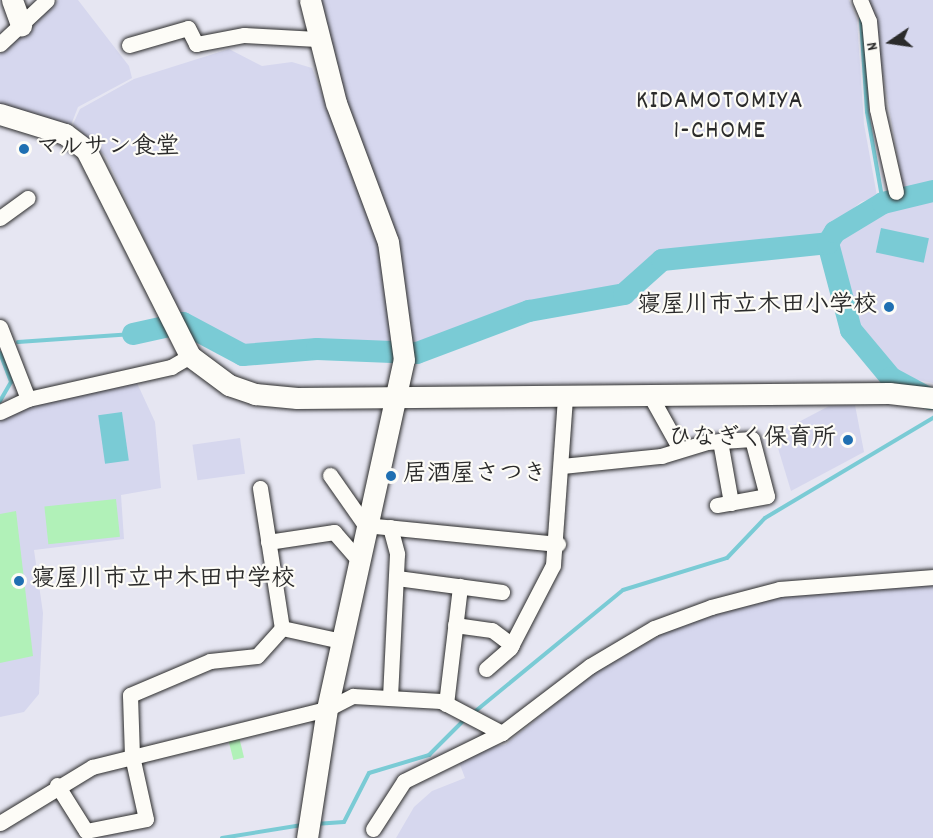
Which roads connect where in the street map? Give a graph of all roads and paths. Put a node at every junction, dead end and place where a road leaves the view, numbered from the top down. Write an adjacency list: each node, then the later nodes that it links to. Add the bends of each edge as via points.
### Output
1 (12, 0): 5 (street)
2 (47, 0): 5 (street)
3 (310, 0): 6 (street)
4 (860, 0): 10 (street, via 869,21 877,109)
5 (21, 25): 7 (street)
6 (317, 39): 8 (street, via 244,35 196,44 188,28); 15 (street, via 388,243 403,352)
7 (0, 44)
8 (129, 45)
9 (0, 114): 14 (street, via 55,130 86,150)
10 (896, 192)
11 (28, 198): 12 (street)
12 (0, 218)
13 (0, 327): 19 (street)
14 (190, 356): 15 (street, via 229,385 255,394); 19 (street, via 130,379)
15 (400, 396): 16 (street); 26 (street)
16 (565, 397): 17 (street); 23 (street)
17 (651, 397): 18 (street, via 889,393); 22 (street)
18 (933, 398)
19 (28, 399): 20 (street)
20 (0, 411)
21 (720, 441): 21 (street, via 724,504 767,496 752,439); 22 (street)
22 (680, 448): 23 (street, via 661,456)
23 (562, 466): 29 (street)
24 (330, 475): 26 (street)
25 (260, 488): 28 (street)
26 (365, 525): 27 (street); 30 (street)
27 (390, 528): 29 (street); 32 (street)
28 (268, 542): 30 (street, via 334,532); 36 (street)
29 (558, 544): 38 (street, via 553,565)
30 (358, 560): 37 (street)
31 (933, 577): 43 (street, via 780,589 711,607 645,633)
32 (397, 578): 33 (street); 40 (street)
33 (460, 586): 34 (street); 35 (street)
34 (502, 592)
35 (455, 625): 38 (street, via 492,630); 41 (street)
36 (282, 628): 37 (street); 44 (street, via 256,656 210,661 130,695)
37 (341, 641): 42 (street)
38 (512, 645): 39 (street)
39 (486, 669)
40 (390, 698): 41 (street); 42 (street, via 353,696)
41 (446, 704): 43 (street)
42 (327, 709): 44 (street); 47 (street)
43 (502, 733): 48 (street, via 404,781)
44 (132, 756): 45 (street, via 92,767); 45 (street, via 146,819 86,831)
45 (57, 785): 46 (street)
46 (0, 824)
47 (308, 829)
48 (373, 829)

